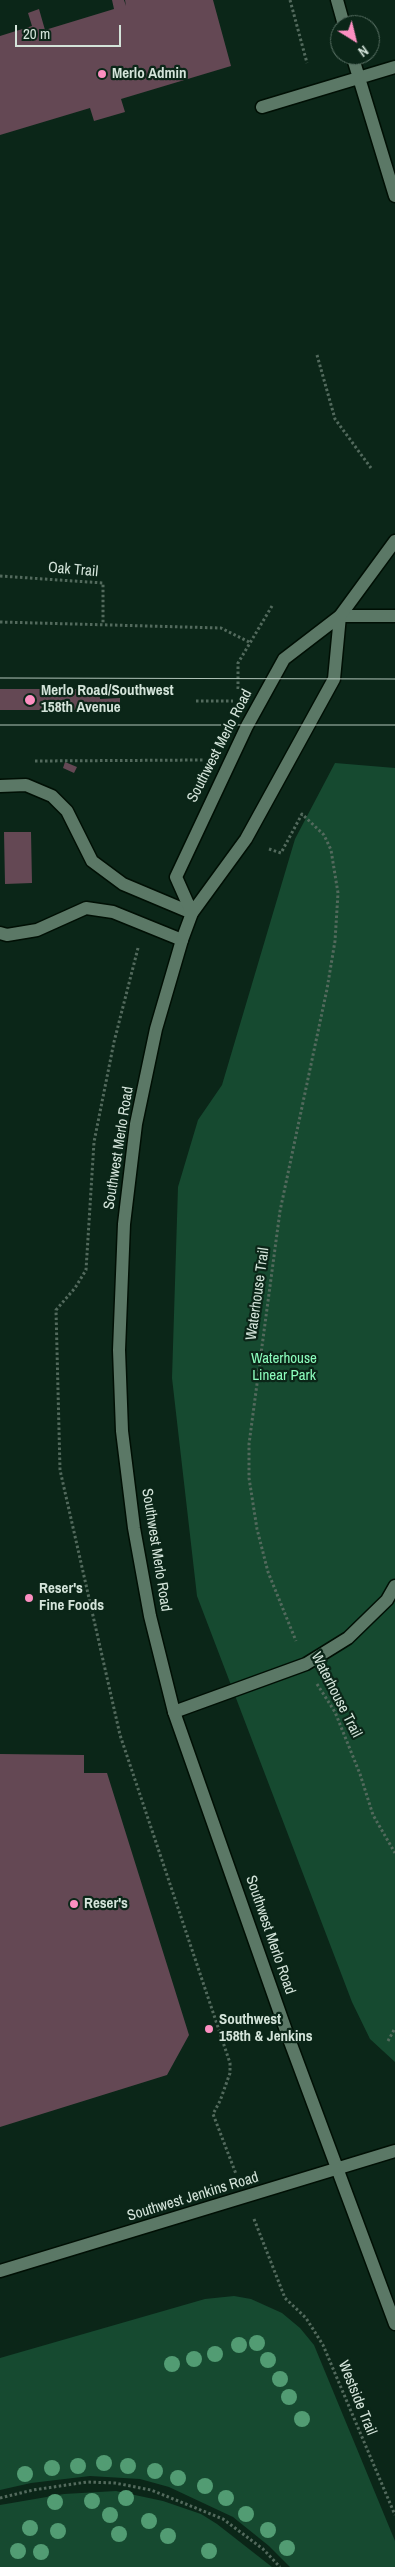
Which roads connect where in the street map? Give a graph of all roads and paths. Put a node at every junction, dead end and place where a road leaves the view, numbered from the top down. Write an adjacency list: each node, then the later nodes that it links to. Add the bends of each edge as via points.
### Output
1 (290, 0): 4 (path)
2 (337, 0): 3 (street)
3 (341, 15)
4 (307, 63)
5 (355, 65): 7 (street)
6 (395, 67): 7 (street)
7 (358, 78): 8 (street); 9 (street)
8 (262, 107)
9 (395, 196)
10 (317, 355): 11 (path, via 335,419)
11 (371, 468)
12 (395, 541): 15 (street, Southwest Merlo Road)
13 (0, 576): 18 (path, Oak Trail, via 103,583)
14 (272, 606): 19 (path)
15 (340, 616): 16 (street); 27 (street, Southwest Merlo Road, via 334,679 246,839); 27 (street, Southwest Merlo Road, via 284,659 247,726 176,876)
16 (395, 616)
17 (0, 622): 18 (path)
18 (103, 624): 19 (path, via 221,628)
19 (249, 642): 20 (path, via 238,663)
20 (236, 693)
21 (196, 701): 22 (path, via 233,699)
22 (228, 709)
23 (204, 760): 24 (path, via 35,760)
24 (26, 785): 25 (street); 27 (street, via 52,796 66,811 92,861 123,884)
25 (0, 786)
26 (302, 814): 31 (path, Waterhouse Trail, via 324,835 331,850 336,871 338,913 327,990 280,1211 249,1444 249,1478 268,1572)
27 (192, 913): 29 (street, Southwest Merlo Road)
28 (0, 933): 29 (street, via 7,935 37,930 86,908 113,912)
29 (182, 940): 32 (street, Southwest Merlo Road, via 156,1029 136,1124 124,1224 119,1350 122,1431 134,1528 150,1616)
30 (395, 1586): 31 (street, via 388,1600 348,1638)
31 (306, 1664): 32 (street); 33 (path, Waterhouse Trail, via 335,1712 373,1815)
32 (174, 1712): 37 (street, Southwest Merlo Road)
33 (395, 1854)
34 (395, 2028): 35 (path)
35 (388, 2041)
36 (395, 2152): 37 (street, Southwest Jenkins Road)
37 (337, 2170): 38 (street, Southwest Jenkins Road); 40 (street, Southwest Merlo Road)
38 (0, 2271)
39 (286, 2298): 42 (path, Westside Trail, via 306,2318 324,2345)
40 (395, 2324)
41 (0, 2498): 43 (path, via 87,2482 116,2483 151,2490 223,2519)
42 (395, 2515)
43 (280, 2567)

